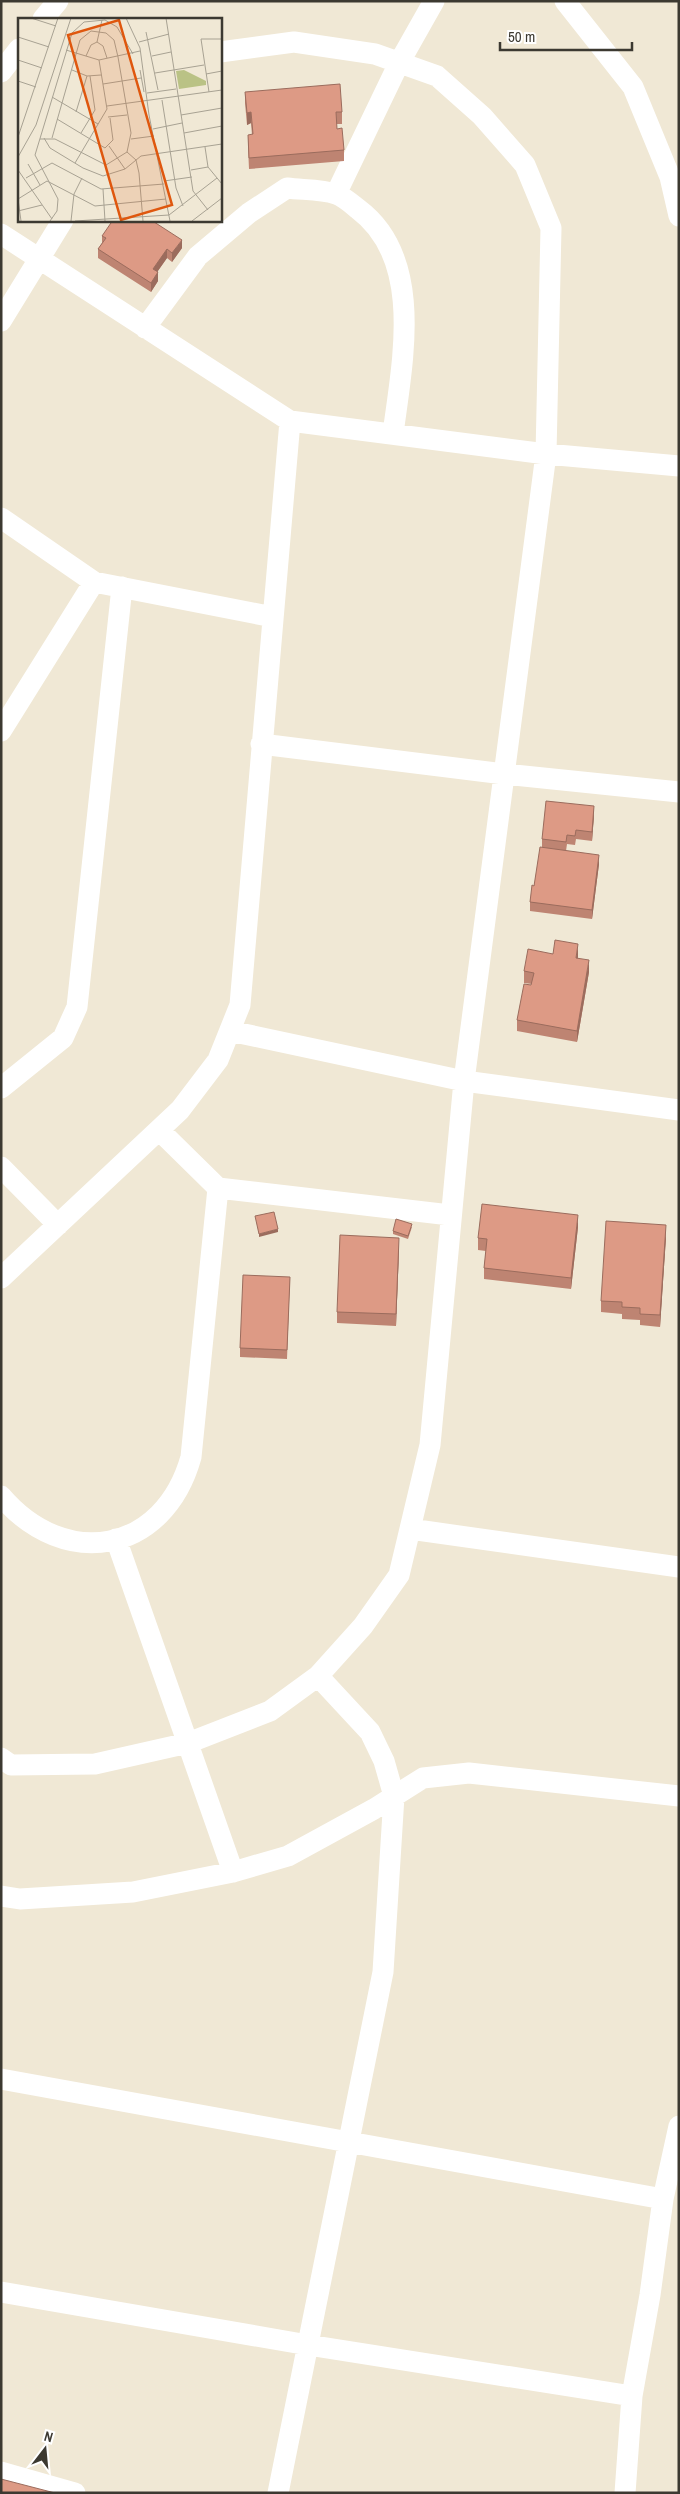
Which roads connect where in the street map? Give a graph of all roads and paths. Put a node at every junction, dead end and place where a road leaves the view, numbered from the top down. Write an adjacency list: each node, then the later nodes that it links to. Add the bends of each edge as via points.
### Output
1 (58, 1): 4 (street)
2 (434, 1): 7 (street)
3 (565, 1): 10 (street, via 633,87 670,177)
4 (44, 18)
5 (18, 50): 8 (street)
6 (221, 52): 7 (street, via 294,42 375,54)
7 (399, 63): 9 (street); 18 (street, via 437,76 482,116 525,165 551,228)
8 (1, 72)
9 (336, 194): 15 (street, via 287,188 249,213 198,256); 17 (street, via 371,218 387,239 398,266 405,337)
10 (679, 216)
11 (62, 221): 13 (street)
12 (1, 234): 13 (street)
13 (38, 260): 14 (street); 15 (street)
14 (1, 320)
15 (145, 328): 16 (street)
16 (290, 421): 17 (street); 23 (street)
17 (393, 434): 18 (street)
18 (546, 454): 19 (street); 26 (street)
19 (679, 466)
20 (1, 518): 21 (street)
21 (94, 582): 22 (street); 24 (street)
22 (122, 588): 23 (street); 30 (street, via 77,1007 62,1038)
23 (272, 617): 25 (street)
24 (1, 731)
25 (261, 744): 26 (street); 28 (street, via 240,1005)
26 (504, 774): 27 (street); 29 (street)
27 (679, 792)
28 (230, 1031): 29 (street); 32 (street, via 218,1060 180,1110)
29 (464, 1081): 31 (street); 35 (street)
30 (1, 1088)
31 (679, 1110)
32 (159, 1130): 34 (street); 36 (street)
33 (1, 1167): 36 (street)
34 (218, 1188): 35 (street); 40 (street, via 191,1457 186,1475 177,1494 152,1522)
35 (450, 1215): 39 (street, via 430,1445)
36 (58, 1225): 37 (street)
37 (1, 1278)
38 (1, 1496): 40 (street, via 25,1521 59,1539 96,1543)
39 (410, 1529): 41 (street); 42 (street, via 399,1575 363,1626)
40 (116, 1539): 43 (street)
41 (679, 1567)
42 (318, 1676): 43 (street, via 270,1711); 45 (street, via 370,1732 384,1761)
43 (188, 1742): 44 (street, via 95,1764 11,1765); 47 (street)
44 (1, 1758)
45 (394, 1796): 46 (street, via 422,1778 469,1773); 47 (street, via 288,1856); 51 (street, via 383,1972)
46 (679, 1796)
47 (233, 1872): 48 (street, via 133,1892 20,1899)
48 (1, 1896)
49 (1, 2079): 51 (street)
50 (679, 2126): 52 (street)
51 (348, 2142): 53 (street); 55 (street)
52 (676, 2160): 53 (street)
53 (663, 2199): 56 (street)
54 (1, 2292): 55 (street)
55 (308, 2345): 56 (street); 59 (street)
56 (632, 2396): 60 (street)
57 (1, 2472): 58 (street)
58 (75, 2493)
59 (278, 2493)
60 (625, 2493)

